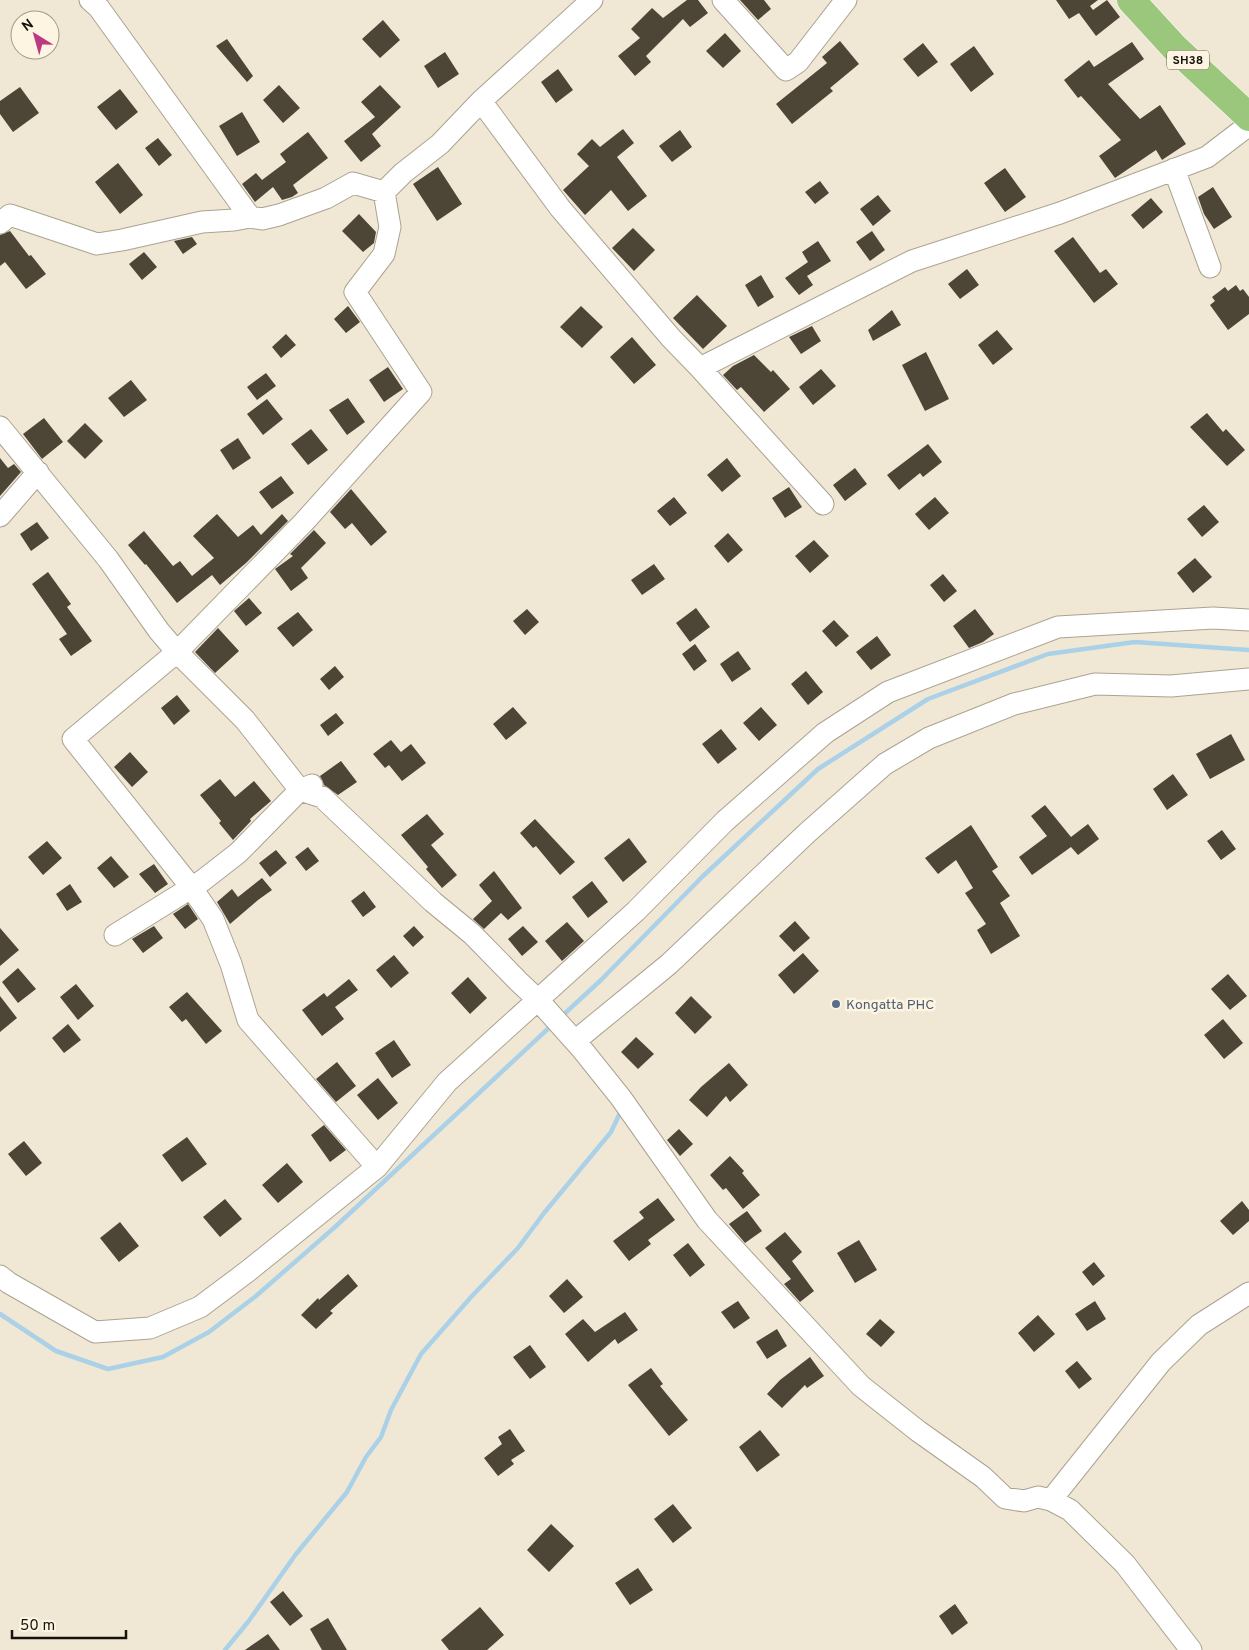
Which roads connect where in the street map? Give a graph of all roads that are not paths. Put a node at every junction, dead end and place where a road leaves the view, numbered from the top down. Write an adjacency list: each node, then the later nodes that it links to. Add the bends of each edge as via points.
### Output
1 (90, 0): 11 (street)
2 (592, 0): 6 (street)
3 (723, 0): 4 (street, via 786,70 798,62)
4 (846, 0)
5 (1131, 0): 7 (main road, SH38, via 1174,47)
6 (482, 101): 10 (street, via 440,144); 14 (street, via 560,208)
7 (1249, 117)
8 (1249, 125): 9 (street, via 1207,157)
9 (1174, 170): 13 (street); 14 (street, via 1060,213 912,261)
10 (384, 192): 11 (street, via 352,183 326,198 279,215 262,219); 20 (street, via 390,226 384,254 355,292 421,392 304,522)
11 (250, 217): 12 (street, via 202,222 97,244 10,215)
12 (0, 223)
13 (1210, 266)
14 (700, 368): 17 (street)
15 (0, 427): 16 (street)
16 (38, 472): 18 (street); 20 (street, via 108,559)
17 (823, 504)
18 (0, 516)
19 (1249, 620): 25 (street, via 1213,618 1058,627 888,692 825,733 726,821 636,911)
20 (176, 652): 22 (street); 23 (street, via 73,739)
21 (1249, 679): 25 (street, via 1171,686 1095,684 1014,704 929,738 885,764 669,964)
22 (309, 786): 23 (street, via 238,853); 25 (street, via 433,902 472,934)
23 (191, 887): 24 (street); 26 (street, via 213,919 248,1020)
24 (115, 935)
25 (556, 1020): 26 (street, via 447,1082); 29 (street, via 621,1098 707,1220 860,1386 982,1477 1005,1498 1024,1502 1038,1497)
26 (377, 1167): 27 (street, via 200,1307 150,1328 95,1332)
27 (0, 1276)
28 (1249, 1293): 29 (street, via 1199,1325 1161,1362)
29 (1051, 1500): 30 (street, via 1070,1510 1124,1564)
30 (1191, 1650)

